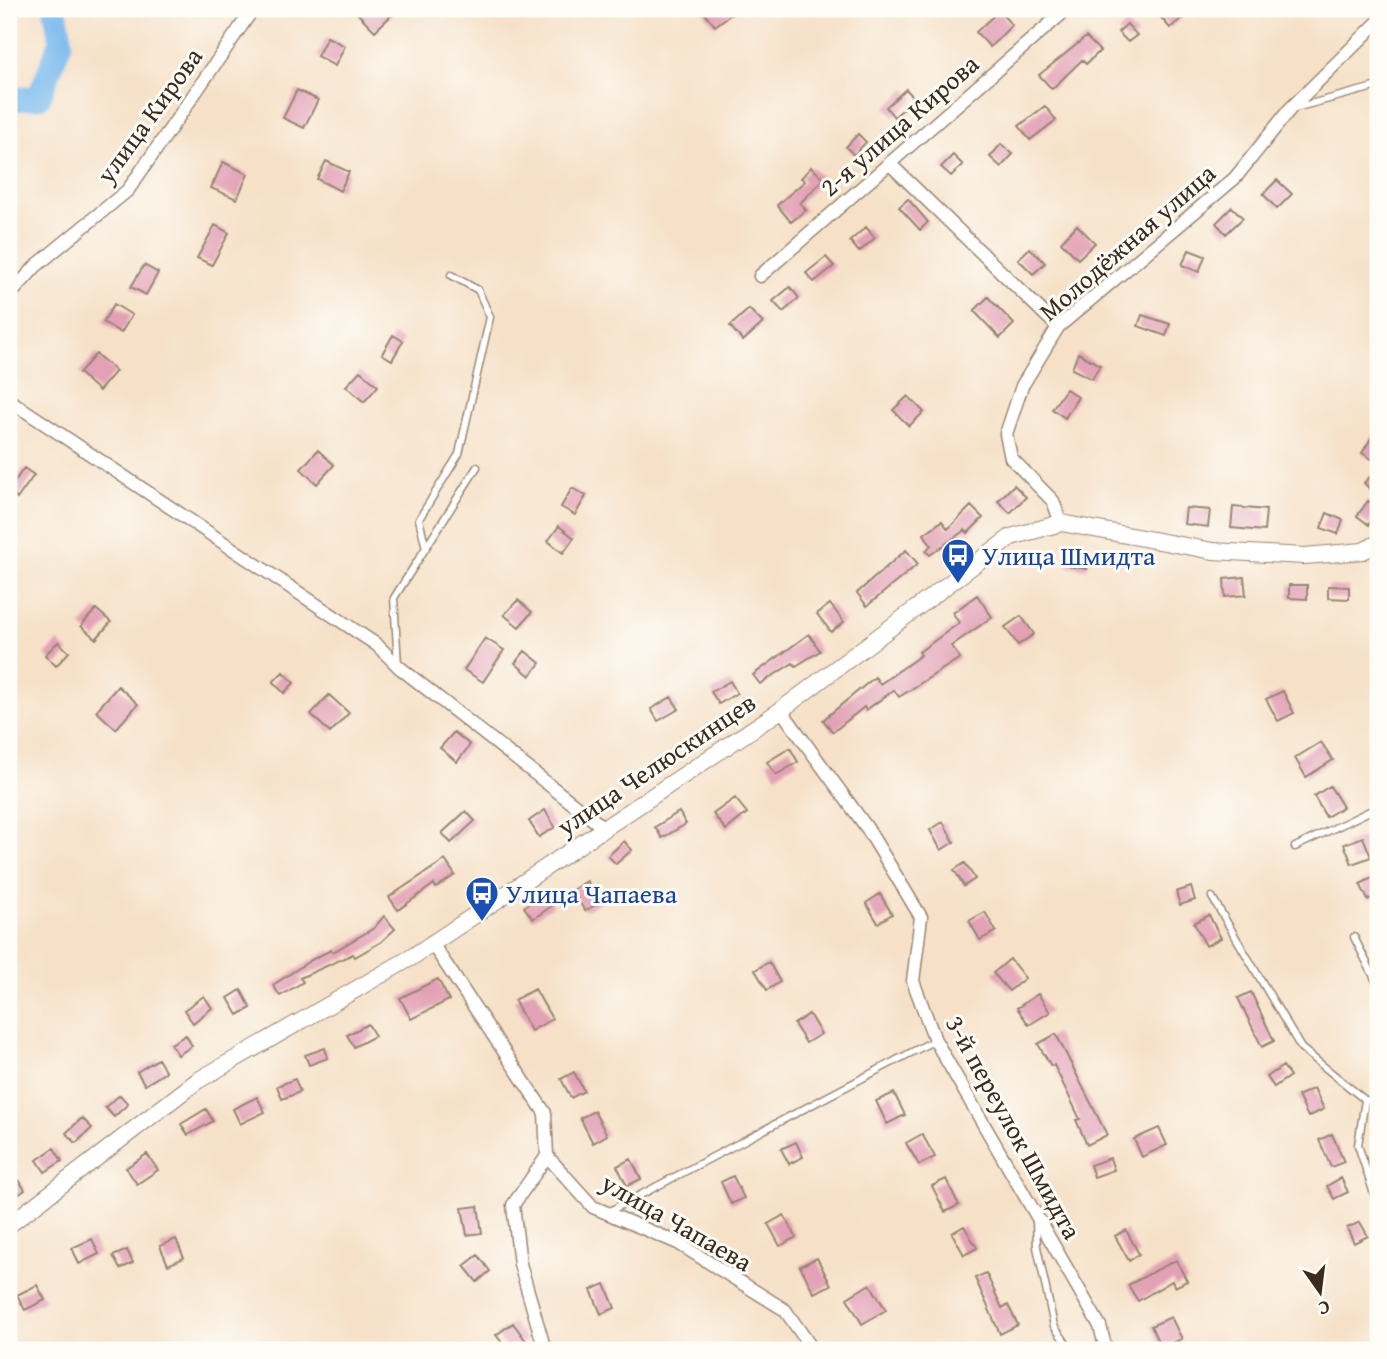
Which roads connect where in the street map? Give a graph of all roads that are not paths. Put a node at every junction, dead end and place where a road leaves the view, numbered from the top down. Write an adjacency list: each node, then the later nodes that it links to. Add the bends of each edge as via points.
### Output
1 (253, 9): 9 (street, улица Кирова, via 128,190 36,266)
2 (1067, 9): 6 (street, 2-я улица Кирова)
3 (1378, 22): 5 (street, Молодёжная улица)
4 (1378, 86): 5 (lane)
5 (1290, 109): 10 (street, Молодёжная улица, via 1234,178)
6 (890, 164): 8 (street, 2-я улица Кирова); 10 (street)
7 (451, 275): 15 (lane, via 478,290 490,317 459,454 419,519)
8 (760, 276)
9 (9, 296)
10 (1058, 327): 13 (street, Молодёжная улица, via 1022,386 1006,434 1011,458 1053,501)
11 (9, 400): 16 (street, via 377,645)
12 (477, 467): 15 (lane)
13 (1060, 523): 14 (street, улица Челюскинцев, via 1213,551 1305,556 1363,551); 17 (street, улица Челюскинцев, via 1011,537)
14 (1378, 543)
15 (426, 548): 16 (lane, via 394,598)
16 (399, 667): 19 (street)
17 (780, 710): 19 (street, улица Челюскинцев); 25 (street, 3-й переулок Шмидта, via 867,828 921,917 913,981)
18 (1378, 807): 20 (lane)
19 (604, 828): 23 (street, улица Челюскинцев)
20 (1295, 847)
21 (1212, 897): 26 (lane, via 1301,1048)
22 (1354, 937): 24 (lane)
23 (431, 942): 28 (street, via 545,1113); 32 (street, улица Челюскинцев, via 312,1017 197,1081)
24 (1378, 985)
25 (934, 1041): 30 (lane); 36 (street, 3-й переулок Шмидта, via 1100,1326)
26 (1365, 1100): 27 (lane); 29 (lane, via 1358,1145)
27 (1378, 1101)
28 (547, 1156): 30 (street, улица Чапаева, via 593,1207); 33 (street, via 513,1205 520,1264)
29 (1378, 1206)
30 (606, 1213): 34 (street, улица Чапаева, via 678,1243 785,1310)
31 (1036, 1217): 35 (lane, via 1037,1247 1054,1326)
32 (9, 1225)
33 (545, 1350)
34 (813, 1350)
35 (1071, 1350)
36 (1106, 1350)

